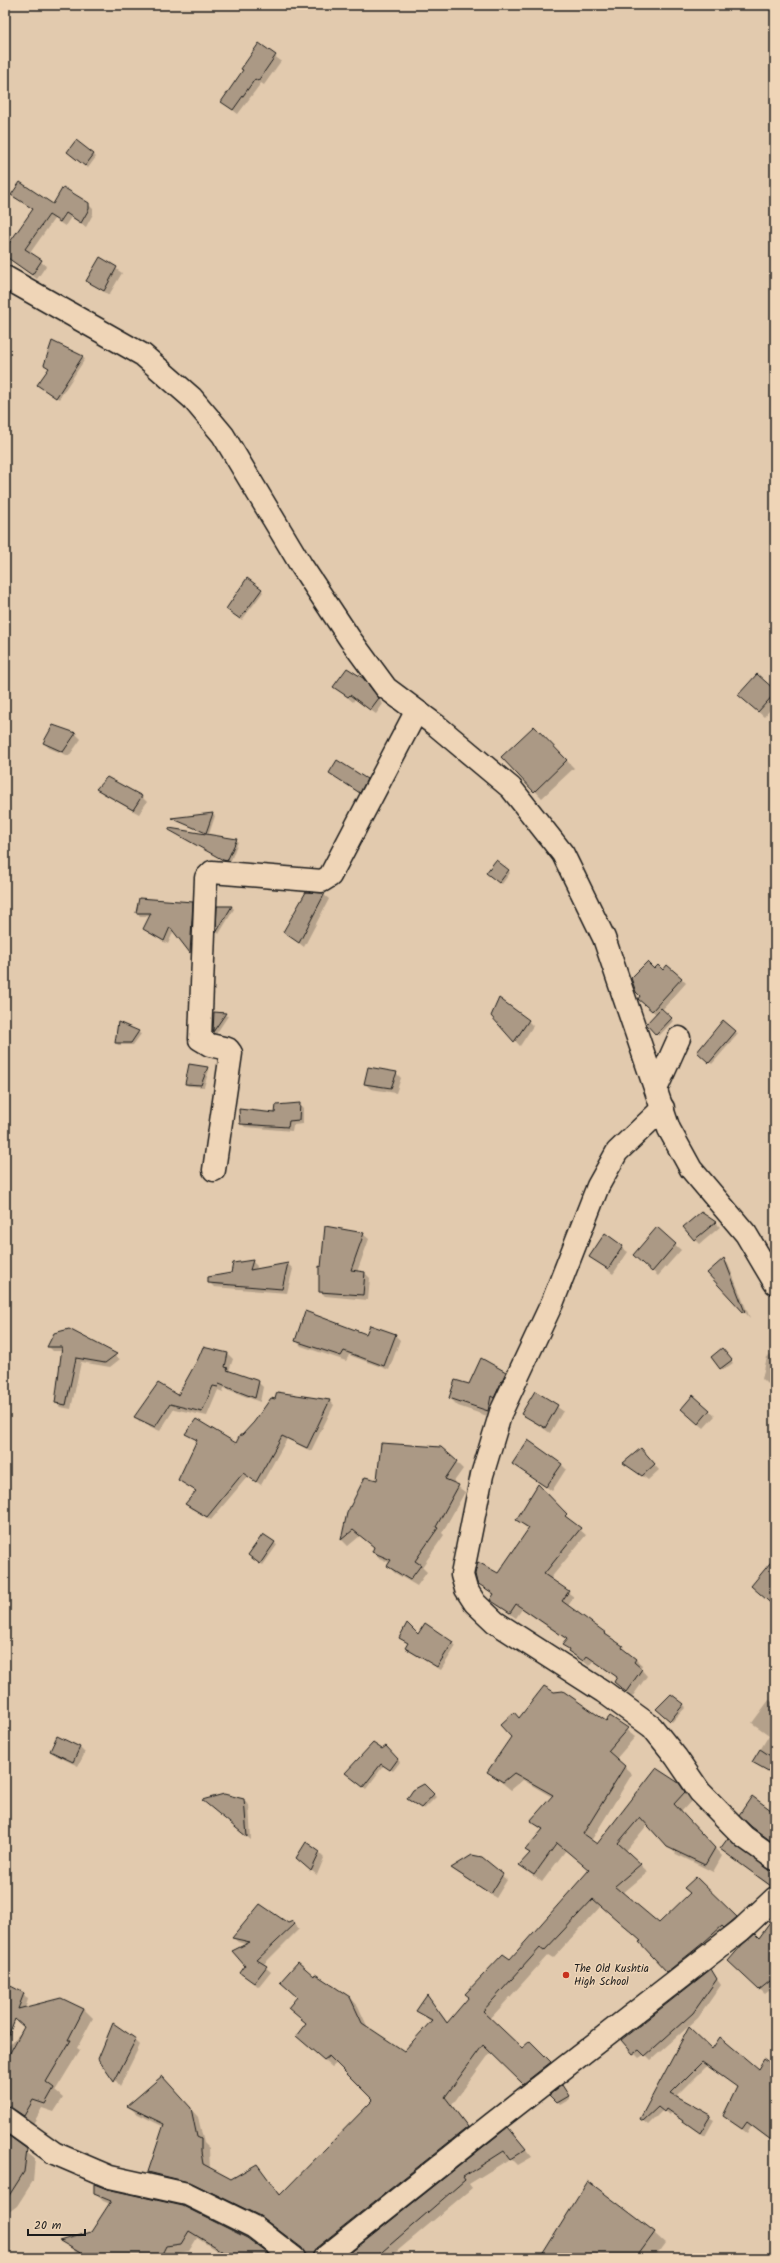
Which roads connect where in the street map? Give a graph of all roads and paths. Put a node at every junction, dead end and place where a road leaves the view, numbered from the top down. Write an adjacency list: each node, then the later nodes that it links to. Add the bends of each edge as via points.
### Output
1 (5, 277): 2 (street, via 143,355 192,398 223,435 301,565 350,639 386,688)
2 (416, 712): 4 (street, via 437,726 511,788 563,854 604,938); 6 (street, via 330,876 322,881 212,872 206,878 200,1039 210,1045 228,1049 230,1053)
3 (679, 1038): 4 (street)
4 (657, 1087): 5 (street)
5 (663, 1108): 7 (street, via 670,1129 690,1169 746,1234); 8 (street, via 617,1152 598,1186 553,1301 501,1412 482,1475 462,1575 466,1589 475,1603 495,1622 604,1692 652,1727 700,1792 744,1837)
6 (214, 1170)
7 (775, 1283)
8 (775, 1859)
9 (775, 1898): 12 (street, via 741,1930)
10 (5, 2118): 11 (street, via 54,2153 110,2177 187,2194 254,2227)
11 (294, 2258)
12 (324, 2258)

